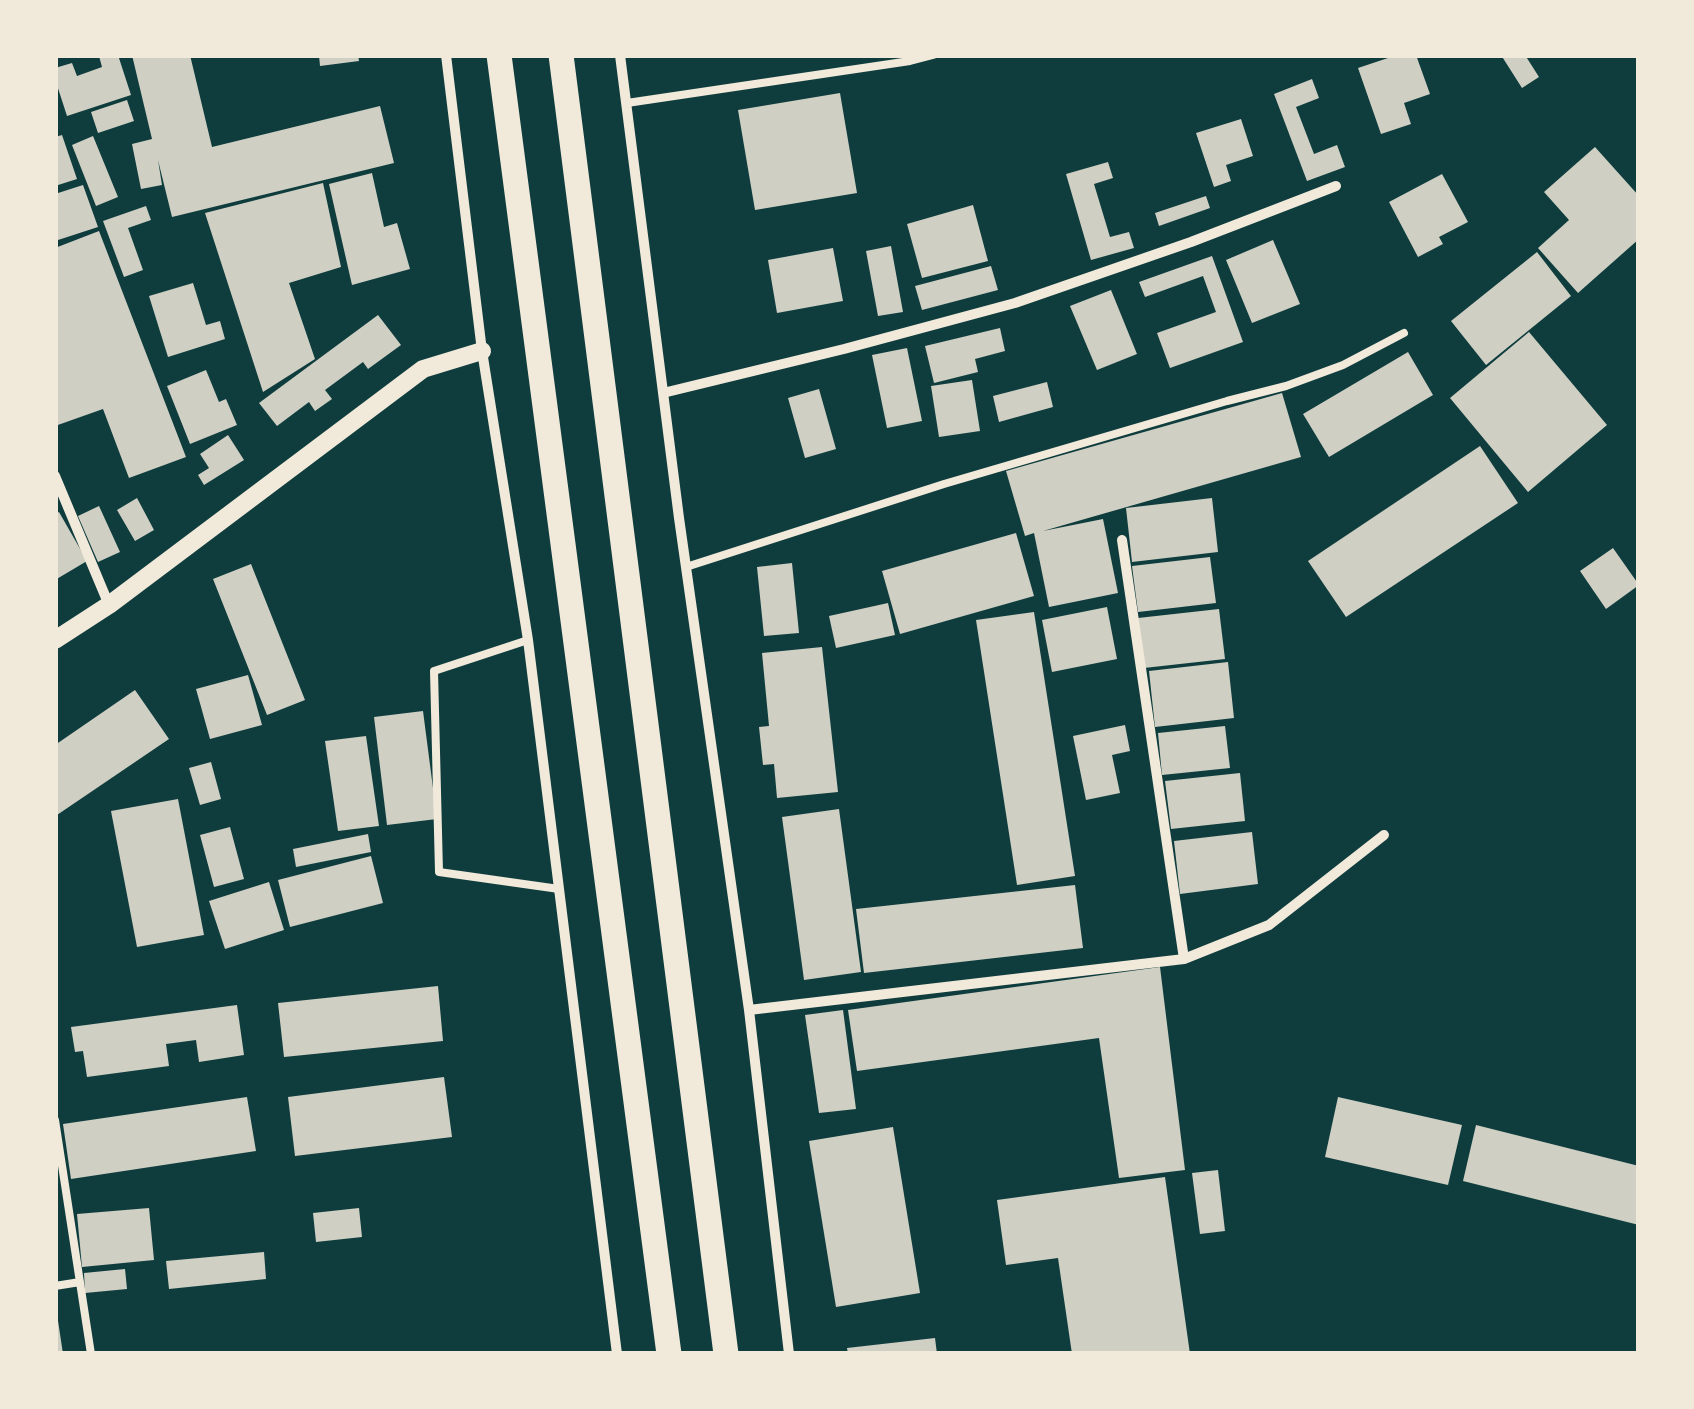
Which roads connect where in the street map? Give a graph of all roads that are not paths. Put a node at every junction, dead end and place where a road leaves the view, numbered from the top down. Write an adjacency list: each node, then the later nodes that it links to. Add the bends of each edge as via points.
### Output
1 (446, 55): 9 (street)
2 (500, 55): 26 (highway)
3 (561, 55): 27 (highway)
4 (620, 55): 6 (street)
5 (932, 55): 6 (lane)
6 (626, 103): 10 (street)
7 (1336, 186): 10 (street, via 1014,303)
8 (1404, 334): 13 (lane, via 1286,386 962,478)
9 (482, 351): 14 (street, via 423,369); 16 (street)
10 (664, 393): 13 (street)
11 (55, 476): 14 (street)
12 (1122, 540): 19 (street)
13 (686, 567): 20 (street)
14 (110, 604): 15 (street)
15 (55, 640)
16 (528, 640): 18 (street); 18 (lane, via 434,671 439,872)
17 (1384, 835): 19 (street, via 1269,925)
18 (559, 889): 25 (street)
19 (1184, 959): 20 (street)
20 (749, 1010): 28 (street)
21 (55, 1120): 22 (lane)
22 (80, 1282): 23 (lane); 24 (lane)
23 (55, 1286)
24 (91, 1354)
25 (617, 1354)
26 (669, 1354)
27 (726, 1354)
28 (789, 1354)

